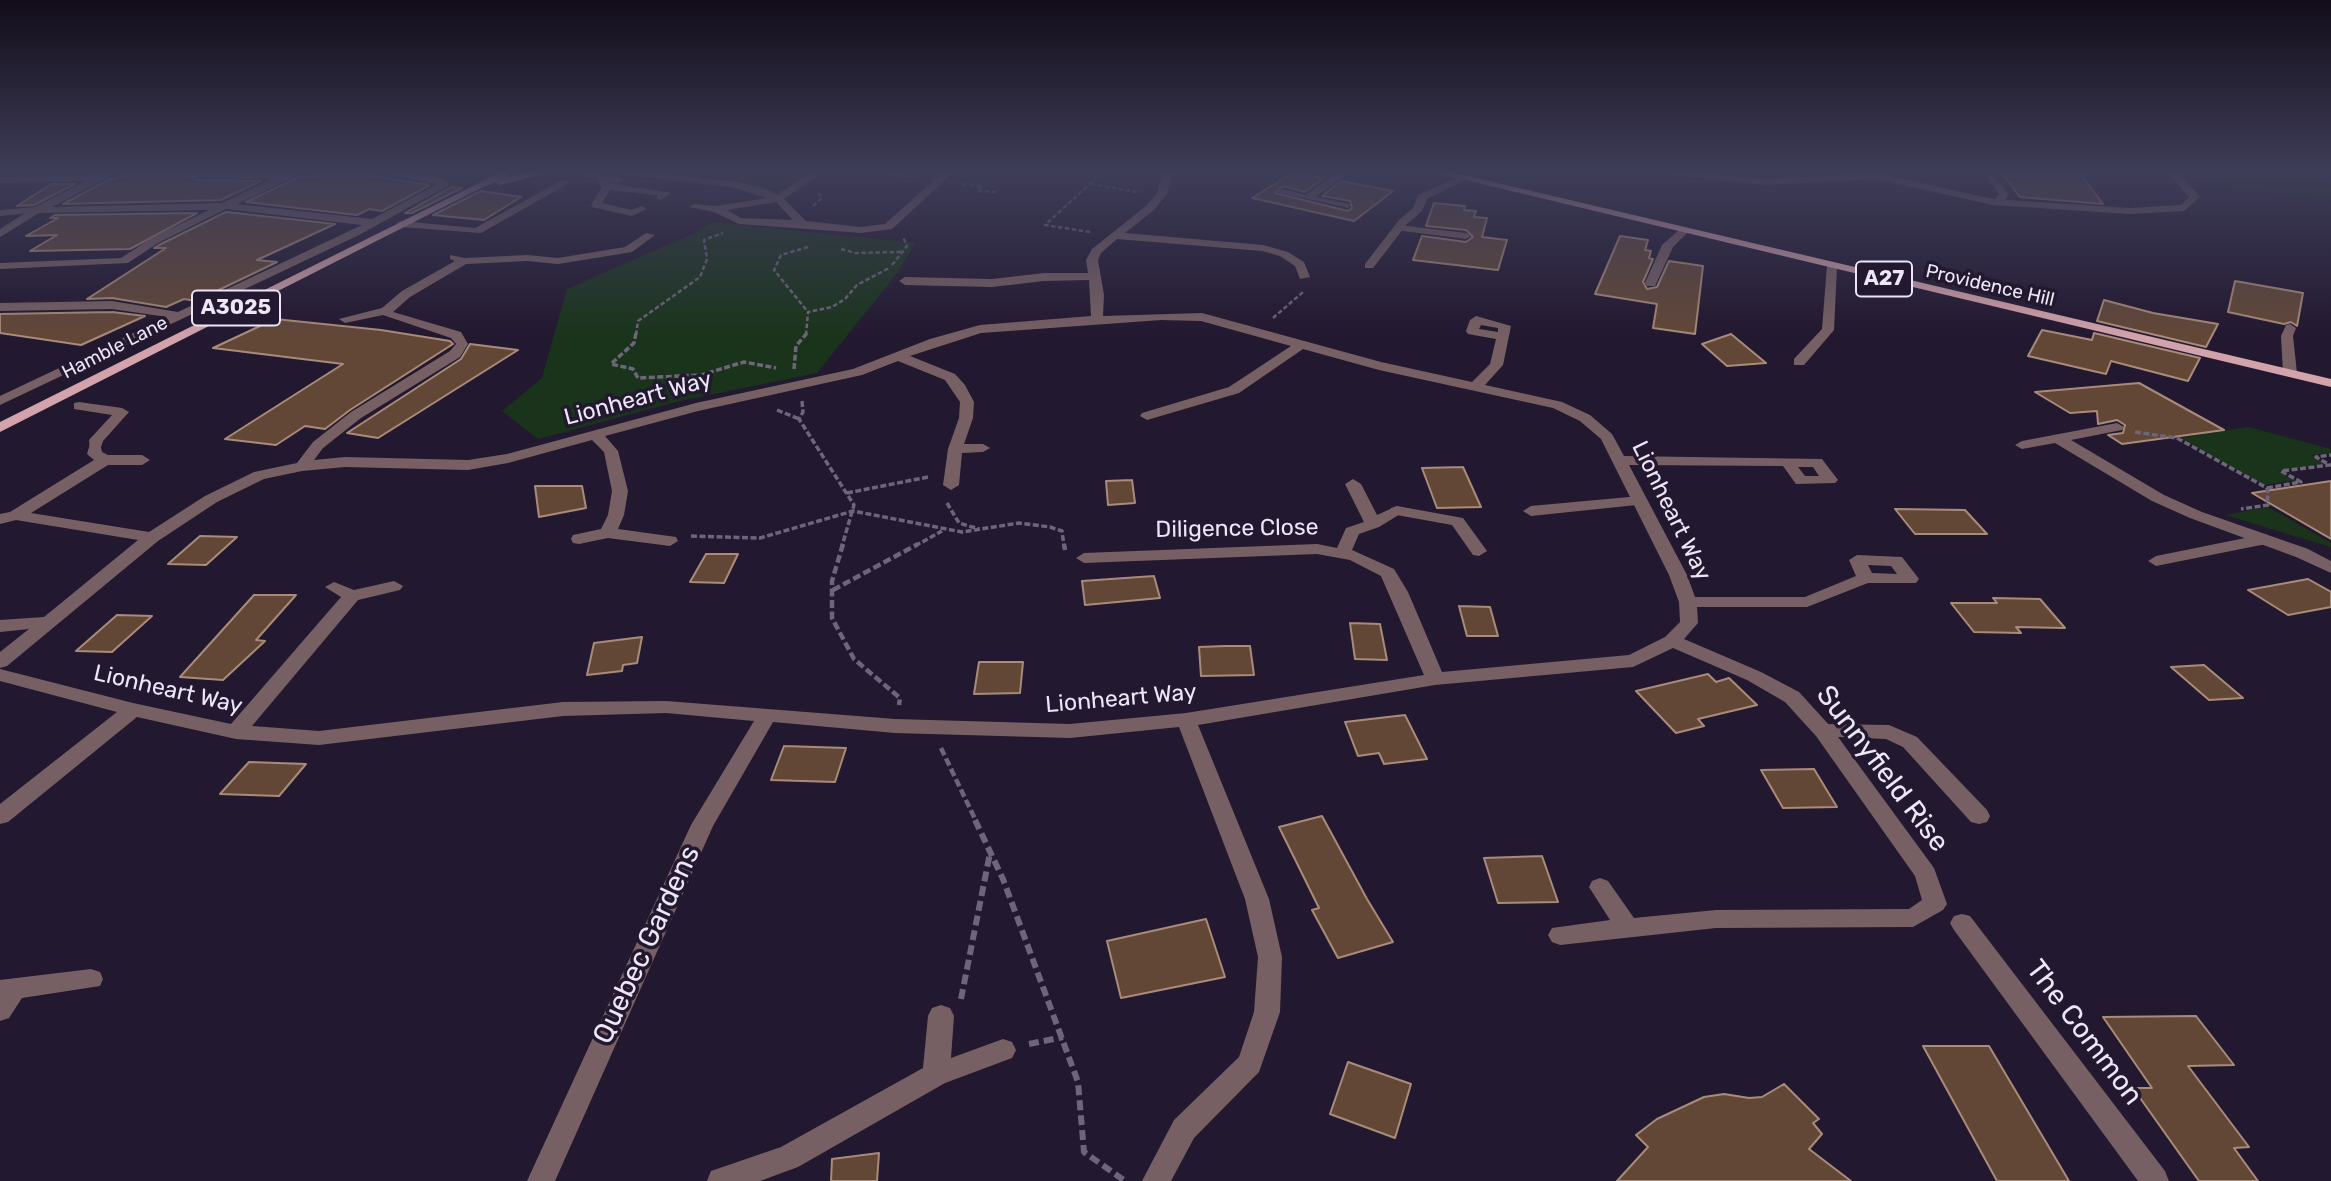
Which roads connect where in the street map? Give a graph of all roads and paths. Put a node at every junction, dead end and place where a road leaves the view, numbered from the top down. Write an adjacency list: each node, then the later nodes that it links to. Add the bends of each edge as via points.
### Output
1 (183, 227): 23 (street, via 124,261)
2 (366, 227): 34 (street)
3 (395, 227): 53 (main road, Hamble Lane / A3025)
4 (435, 227): 5 (street, via 477,231)
5 (484, 227)
6 (726, 227): 44 (path, via 723,236 704,240 708,259 700,276 638,321 634,342 611,364 633,369 638,379 701,375 729,364 762,363)
7 (833, 227): 8 (street)
8 (887, 227)
9 (1059, 227): 15 (path)
10 (1128, 227): 15 (street)
11 (1663, 227): 13 (main road, Providence Hill / A27)
12 (1399, 228): 16 (street); 24 (street)
13 (1683, 232): 25 (main road, Providence Hill / A27); 30 (street, via 1668,245)
14 (650, 235): 32 (street, via 628,250 558,261 459,259)
15 (1116, 236): 21 (street, via 1263,248); 27 (street, via 1096,251)
16 (1466, 236)
17 (903, 237): 20 (path, via 907,246)
18 (815, 247): 33 (path, via 781,255 774,270)
19 (832, 248): 20 (path, via 855,253)
20 (902, 252): 26 (path)
21 (1300, 264): 22 (street); 28 (street)
22 (1314, 264)
23 (0, 266)
24 (1369, 266)
25 (1831, 267): 42 (street, via 1828,330); 43 (main road, Providence Hill / A27)
26 (889, 268): 29 (path); 33 (path, via 857,285 832,307)
27 (1093, 276): 29 (street, via 992,283); 36 (street)
28 (1304, 277): 38 (path, via 1303,296)
29 (905, 281)
30 (1651, 283)
31 (0, 307): 34 (street, via 126,307)
32 (386, 312): 35 (street); 64 (street, via 456,335 462,344 455,354 356,415 318,445)
33 (808, 312): 44 (path, via 807,333 796,346)
34 (181, 316): 48 (street)
35 (345, 319)
36 (1097, 320): 38 (street, Lionheart Way, via 1202,317); 41 (street, Lionheart Way, via 980,329)
37 (2290, 328): 43 (street)
38 (1256, 330): 40 (street, Lionheart Way)
39 (1503, 337): 46 (street, via 1496,365)
40 (1302, 344): 46 (street, Lionheart Way); 51 (street, via 1234,390)
41 (901, 357): 44 (street, Lionheart Way); 58 (street, via 950,377 960,388 967,402)
42 (1799, 362)
43 (2290, 373): 45 (main road, Providence Hill / A27)
44 (795, 379): 54 (street, Lionheart Way); 69 (path, via 802,401 799,419)
45 (2331, 383)
46 (1475, 387): 62 (street, Lionheart Way, via 1558,405 1585,418 1607,437)
47 (0, 388): 48 (street)
48 (17, 393): 49 (street)
49 (0, 401)
50 (79, 406): 59 (street, via 122,412 96,440)
51 (1147, 416)
52 (2117, 427): 55 (street); 68 (path, via 2177,438)
53 (0, 428)
54 (596, 435): 64 (street, Lionheart Way, via 468,465 345,462); 78 (street, via 611,451 620,491)
55 (2058, 439): 56 (street); 73 (street)
56 (2022, 445)
57 (983, 448): 58 (street)
58 (955, 449): 66 (street)
59 (100, 454): 61 (street); 74 (street)
60 (2331, 455): 68 (path, via 2316,457 2330,465 2281,471 2301,482)
61 (142, 460)
62 (1619, 460): 63 (street); 70 (street, Lionheart Way)
63 (1787, 462)
64 (302, 466): 79 (street, Lionheart Way, via 259,475)
65 (935, 476): 66 (path); 69 (path); 76 (path, via 959,523)
66 (951, 480)
67 (1353, 484): 75 (street)
68 (2267, 488): 73 (path, via 2268,505)
69 (847, 493): 71 (path)
70 (1640, 501): 72 (street); 93 (street, Lionheart Way)
71 (853, 511): 77 (path); 82 (path, via 760,538 697,534); 91 (path)
72 (1531, 511)
73 (2196, 515): 81 (street)
74 (8, 517): 79 (street)
75 (1373, 524): 83 (street, Diligence Close, via 1397,511 1457,522); 84 (street, Diligence Close, via 1352,531)
76 (980, 529): 77 (path); 85 (path, via 1019,523 1050,527 1062,531 1066,556)
77 (946, 530): 91 (path)
78 (608, 533): 80 (street); 82 (street)
79 (152, 537): 94 (street, Lionheart Way)
80 (579, 539)
81 (2265, 539): 86 (street); 87 (street)
82 (670, 541)
83 (1479, 551)
84 (1343, 552): 85 (street, Diligence Close, via 1131,547); 99 (street, Diligence Close, via 1388,573)
85 (1084, 558)
86 (2156, 561)
87 (2331, 568)
88 (1866, 578): 93 (street, via 1807,601)
89 (394, 586): 92 (street)
90 (334, 587): 92 (street)
91 (832, 590): 103 (path, via 832,618 854,659 900,698)
92 (352, 596): 106 (street)
93 (1688, 602): 96 (street, Lionheart Way, via 1689,623)
94 (48, 622): 95 (street); 97 (street, Lionheart Way)
95 (0, 626)
96 (1672, 641): 99 (street, Lionheart Way, via 1633,661); 105 (street, Sunnyfield Rise, via 1792,697)
97 (0, 662)
98 (0, 676): 100 (street, Lionheart Way)
99 (1435, 679): 102 (street, Lionheart Way)
100 (133, 710): 106 (street, Lionheart Way); 107 (street)
101 (767, 716): 103 (street, Lionheart Way); 106 (street, Lionheart Way, via 666,707 563,709 319,738); 120 (street, Quebec Gardens, via 702,825)
102 (1186, 720): 104 (street, Lionheart Way, via 1070,731); 123 (street, via 1257,898 1270,957 1267,1012 1250,1064 1184,1129)
103 (895, 726): 104 (street, Lionheart Way)
104 (932, 728): 109 (path)
105 (1823, 731): 108 (street, via 1889,732 1910,742); 112 (street, Sunnyfield Rise, via 1926,874 1935,904 1913,918 1716,919)
106 (236, 732)
107 (0, 816)
108 (1979, 816)
109 (990, 852): 116 (path, via 955,1027); 117 (path)
110 (1600, 887): 112 (street)
111 (1962, 923): 124 (street, The Common)
112 (1627, 927): 113 (street, Sunnyfield Rise)
113 (1560, 935)
114 (91, 979): 115 (street)
115 (4, 997)
116 (940, 1024): 119 (street)
117 (1063, 1037): 118 (path); 122 (path, via 1078,1082 1084,1152)
118 (1003, 1050): 119 (street)
119 (936, 1075): 121 (street, via 788,1158)
120 (541, 1181)
121 (721, 1181)
122 (1125, 1181)
123 (1156, 1181)
124 (2155, 1181)

